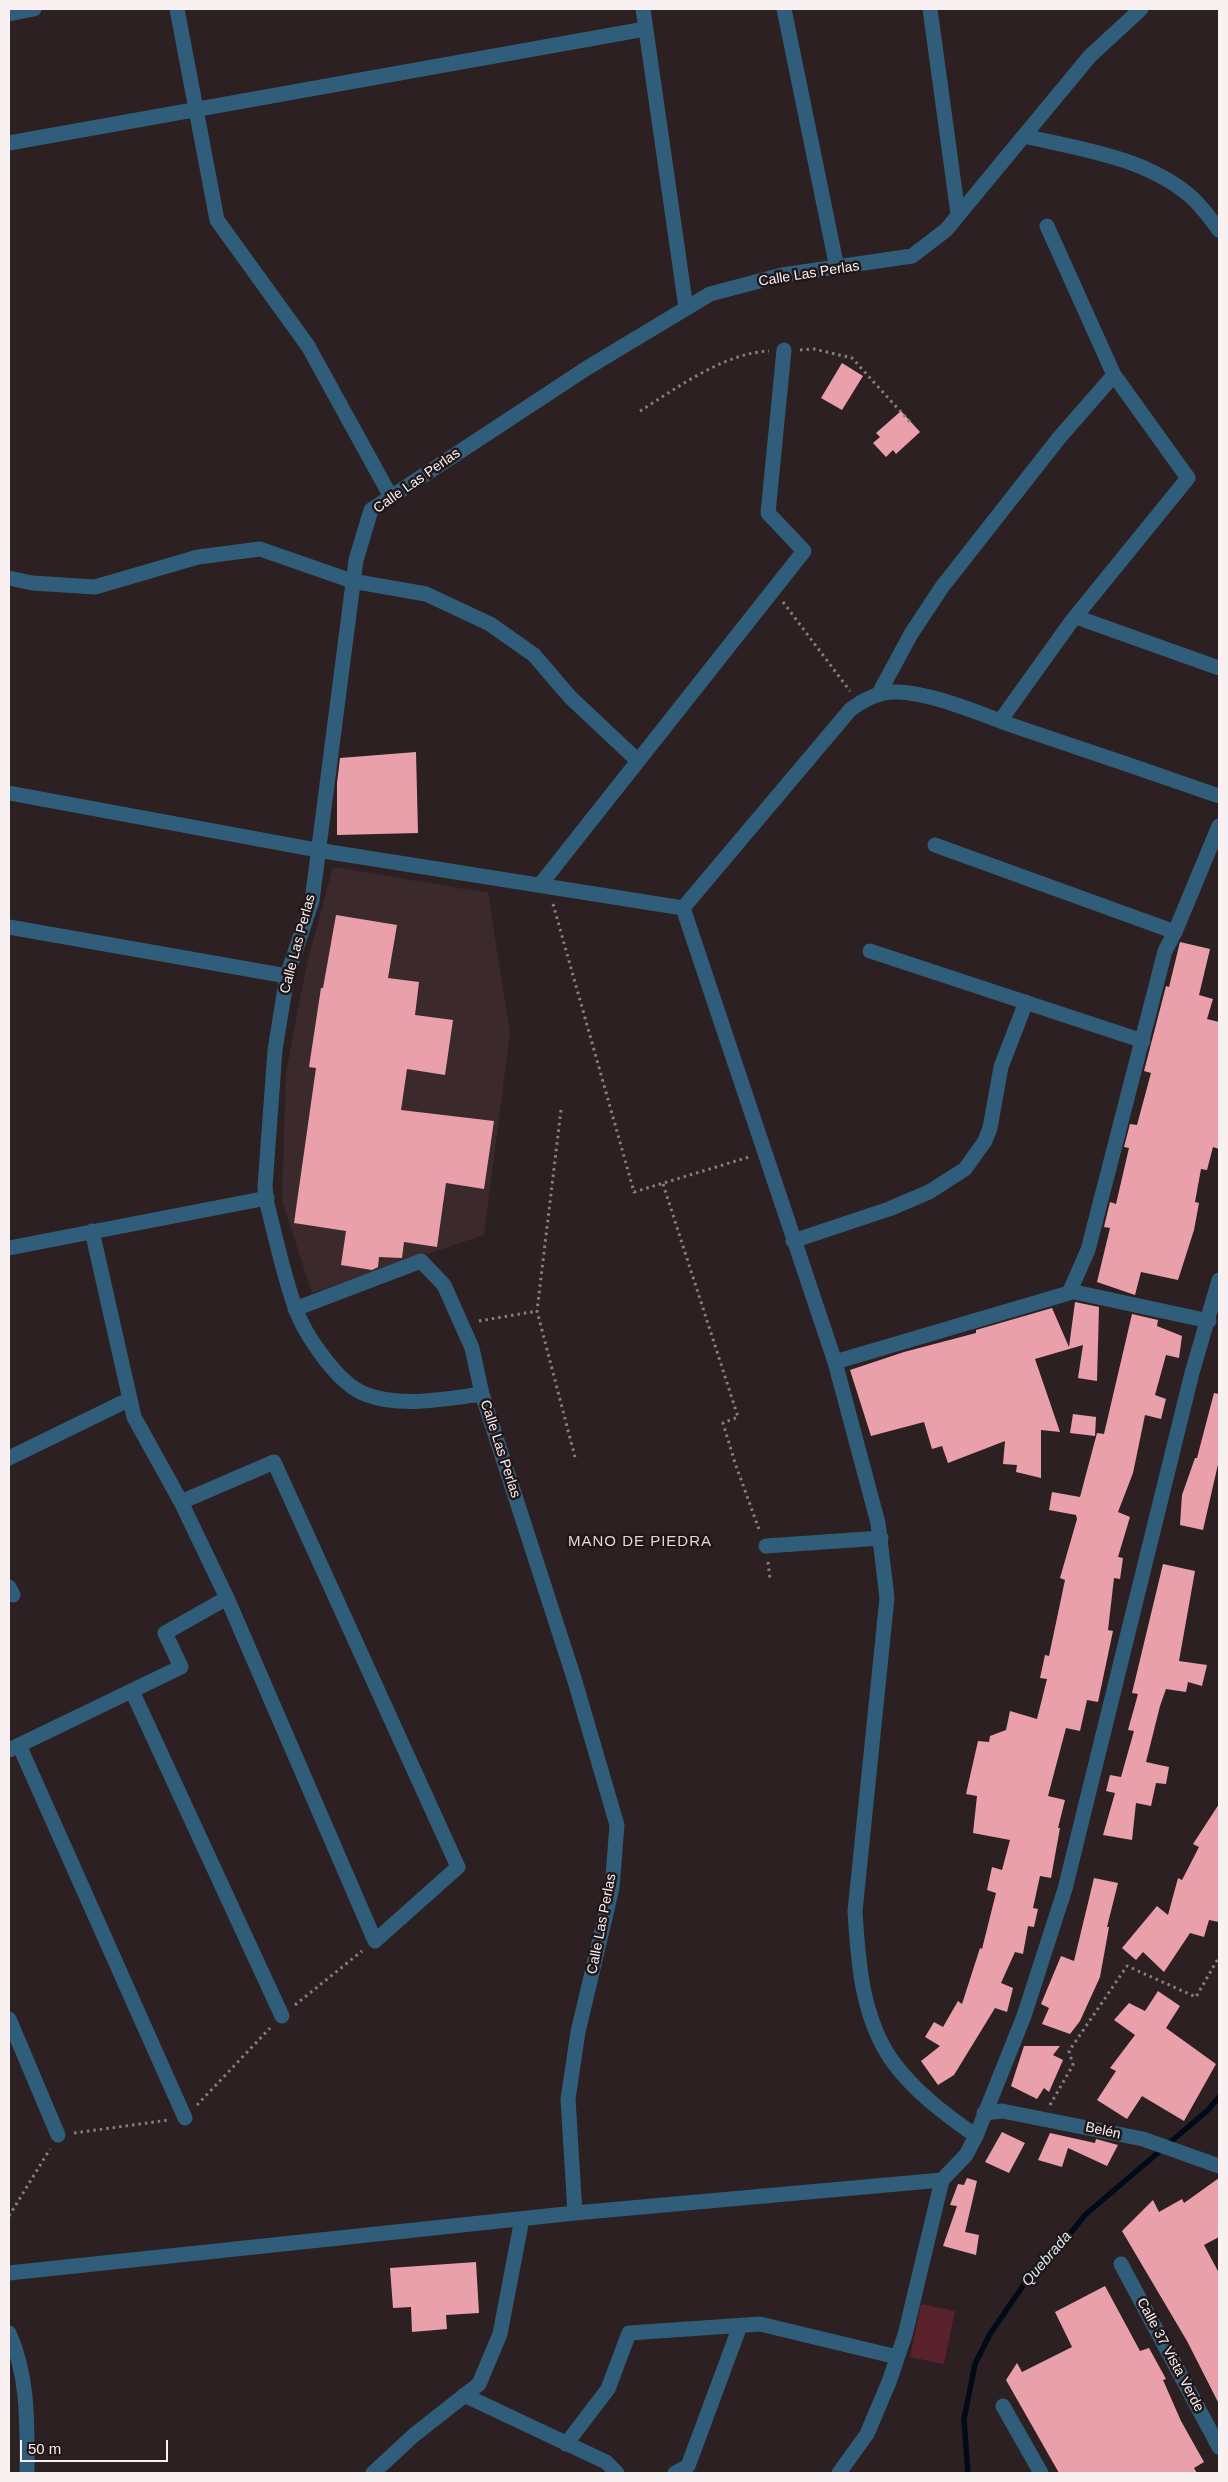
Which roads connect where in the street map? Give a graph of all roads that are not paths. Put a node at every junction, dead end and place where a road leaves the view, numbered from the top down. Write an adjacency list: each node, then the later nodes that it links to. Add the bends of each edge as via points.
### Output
1 (34, 9): 7 (street)
2 (177, 9): 9 (street)
3 (643, 9): 8 (street)
4 (784, 9): 15 (street)
5 (930, 9): 12 (street)
6 (1141, 9): 10 (street, Calle Las Perlas, via 1090,56)
7 (9, 14)
8 (645, 29): 9 (street); 16 (street)
9 (196, 109): 11 (street); 19 (street, via 217,220 308,346)
10 (1024, 136): 12 (street, Calle Las Perlas); 14 (street, via 1111,157 1149,171 1190,195)
11 (9, 144)
12 (958, 214): 15 (street, Calle Las Perlas, via 946,230 912,256)
13 (1047, 226): 18 (street)
14 (1219, 230)
15 (837, 268): 16 (street, Calle Las Perlas, via 782,275 710,294)
16 (686, 308): 19 (street, Calle Las Perlas, via 587,368)
17 (784, 350): 26 (street, via 768,512 804,551)
18 (1114, 375): 22 (street, via 1188,478); 24 (street, via 1059,438 942,587 911,634)
19 (391, 497): 21 (street, Calle Las Perlas, via 371,510)
20 (9, 578): 21 (street, via 32,583 95,587 198,556 260,549)
21 (352, 581): 26 (street, via 426,594 490,624 534,655 570,696); 31 (street, Calle Las Perlas)
22 (1076, 617): 23 (street); 25 (street)
23 (1219, 668)
24 (878, 695): 25 (street, via 912,693); 33 (street, via 859,703 843,718)
25 (1000, 721): 28 (street)
26 (638, 761): 32 (street)
27 (9, 793): 31 (street)
28 (1219, 796)
29 (1219, 826): 35 (street)
30 (934, 845): 35 (street)
31 (317, 850): 32 (street); 37 (street, Calle Las Perlas, via 312,901)
32 (544, 885): 33 (street)
33 (683, 908): 42 (street)
34 (9, 927): 37 (street)
35 (1175, 932): 39 (street, via 1165,951)
36 (870, 950): 38 (street)
37 (287, 976): 40 (street, Calle Las Perlas, via 275,1050)
38 (1026, 1002): 39 (street); 42 (street, via 1001,1067 990,1128 965,1170 942,1186 889,1209)
39 (1143, 1041): 45 (street, via 1134,1065 1088,1250)
40 (266, 1198): 41 (street); 46 (street, Calle Las Perlas)
41 (92, 1231): 43 (street); 50 (street)
42 (793, 1240): 48 (street)
43 (9, 1248)
44 (1219, 1280): 47 (street)
45 (1070, 1291): 47 (street); 48 (street)
46 (295, 1309): 49 (street, Calle Las Perlas, via 324,1359 348,1384 366,1394 408,1402); 49 (street, via 421,1262 444,1285 472,1348)
47 (1209, 1321): 60 (street, via 1192,1373 1065,1889 1024,2016)
48 (835, 1362): 53 (street)
49 (482, 1394): 66 (street, Calle Las Perlas, via 574,1678 617,1825 612,1888 578,2032 568,2099)
50 (130, 1400): 51 (street); 52 (street, via 134,1416)
51 (9, 1458)
52 (181, 1502): 55 (street); 55 (street, via 274,1462 458,1867 375,1941)
53 (881, 1538): 54 (street); 63 (street, via 887,1598 854,1911 858,1959 866,2002 892,2061 942,2112)
54 (766, 1546)
55 (227, 1598): 56 (street, via 165,1633 181,1667)
56 (132, 1691): 57 (street); 58 (street)
57 (14, 1748): 61 (street)
58 (282, 2016)
59 (9, 2019): 62 (street)
60 (984, 2113): 63 (street); 64 (street, Belén, via 1002,2112 1150,2142)
61 (185, 2118)
62 (58, 2135)
63 (976, 2136): 65 (street, via 966,2155)
64 (1219, 2166)
65 (942, 2180): 66 (street); 73 (street)
66 (575, 2213): 67 (street)
67 (522, 2219): 69 (street); 74 (street, via 500,2334 479,2384)
68 (1121, 2264): 77 (street, Calle 37 Vista Verde)
69 (9, 2273)
70 (740, 2326): 73 (street, via 760,2324); 76 (street, via 629,2333 608,2389); 81 (street, via 688,2466)
71 (9, 2334): 72 (street)
72 (13, 2355): 78 (street, via 25,2390)
73 (897, 2357): 82 (street, via 867,2434)
74 (464, 2395): 76 (street); 79 (street)
75 (1003, 2406): 83 (street)
76 (566, 2444): 80 (street, via 606,2462)
77 (1219, 2446)
78 (26, 2473)
79 (373, 2473)
80 (617, 2473)
81 (675, 2473)
82 (839, 2473)
83 (1041, 2473)

